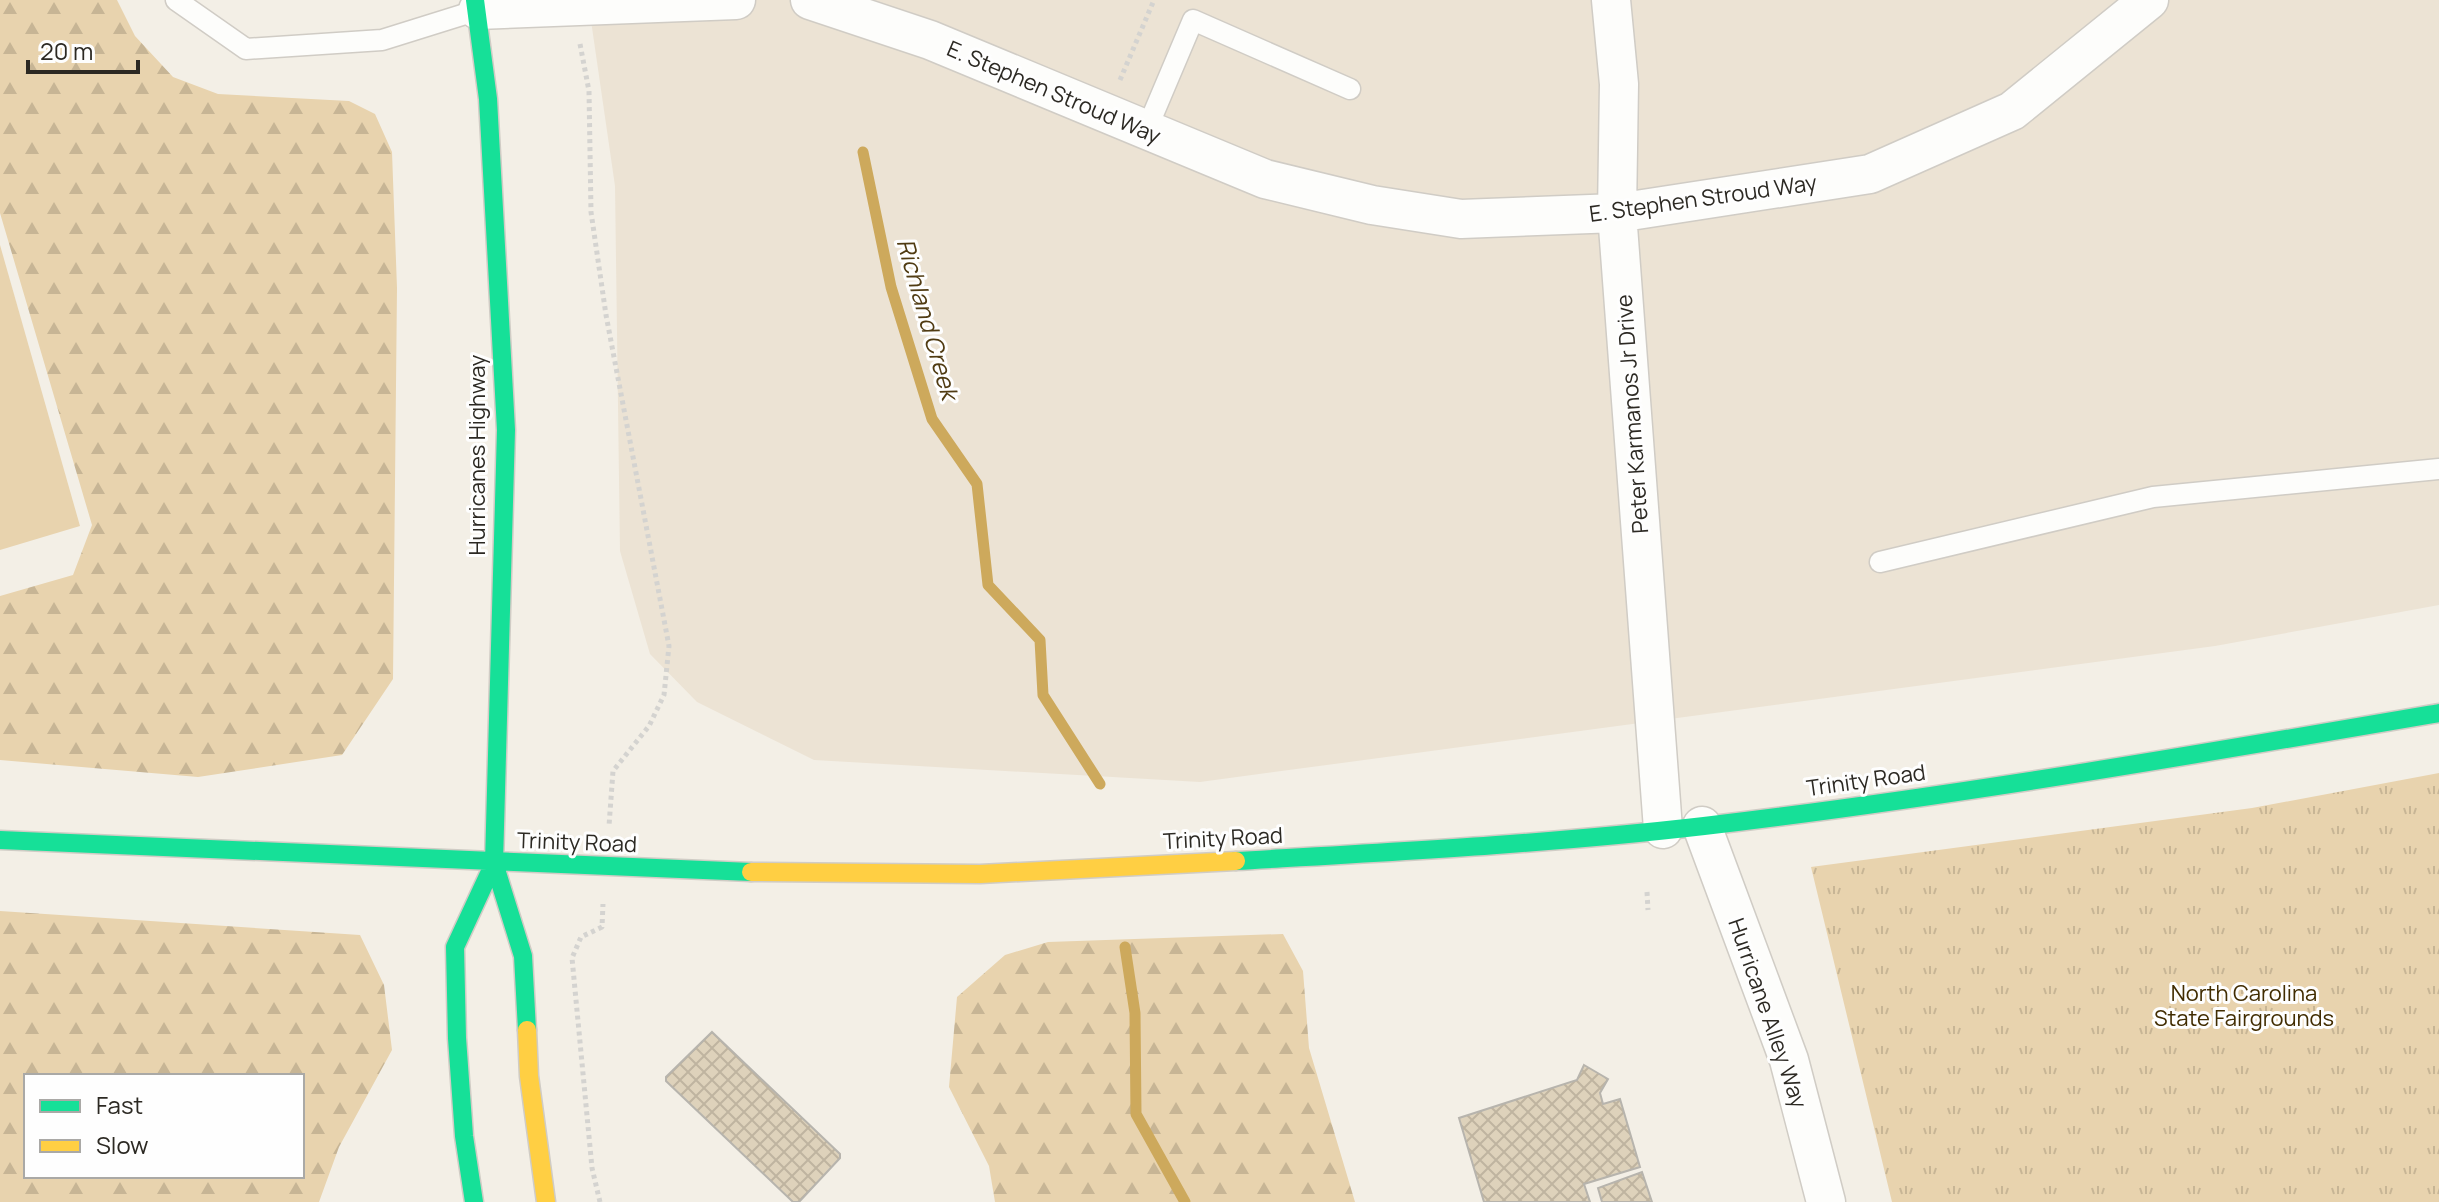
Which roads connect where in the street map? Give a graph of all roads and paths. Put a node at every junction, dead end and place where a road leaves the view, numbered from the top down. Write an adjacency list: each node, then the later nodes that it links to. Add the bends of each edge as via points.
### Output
1 (176, 0): 7 (lane, via 246,49 382,40)
2 (736, 0): 7 (street)
3 (810, 0): 11 (street, E. Stephen Stroud Way, via 930,40)
4 (1154, 0): 8 (path)
5 (1611, 0): 12 (street, Peter Karmanos Jr Drive, via 1619,84)
6 (2149, 0): 12 (street, E. Stephen Stroud Way, via 2012,111 1870,174)
7 (477, 5): 20 (main road, Hurricanes Highway, via 488,99 506,430)
8 (1133, 47)
9 (1350, 89): 11 (lane, via 1193,20)
10 (589, 91): 16 (path, via 591,212 603,300 669,646 664,695 649,726)
11 (1146, 131): 12 (street, E. Stephen Stroud Way, via 1265,179 1372,205 1461,219)
12 (1617, 213): 18 (street, Peter Karmanos Jr Drive)
13 (2439, 469): 14 (lane, via 2153,497)
14 (1880, 562)
15 (2439, 713): 17 (main road, Trinity Road, via 2037,782)
16 (613, 771)
17 (1702, 826): 18 (main road, Trinity Road); 27 (street, Hurricane Alley Way, via 1789,1060)
18 (1663, 829): 20 (main road, Trinity Road, via 1420,850 980,874)
19 (0, 840): 20 (main road, Trinity Road)
20 (494, 863): 24 (main road, Hurricanes Highway, via 455,947 464,1136); 25 (main road, Hurricanes Highway, via 523,956 529,1076)
21 (1647, 892): 22 (path)
22 (1648, 910)
23 (602, 927): 26 (path, via 581,937 572,958 592,1168)
24 (474, 1202)
25 (546, 1202)
26 (600, 1202)
27 (1826, 1202)

